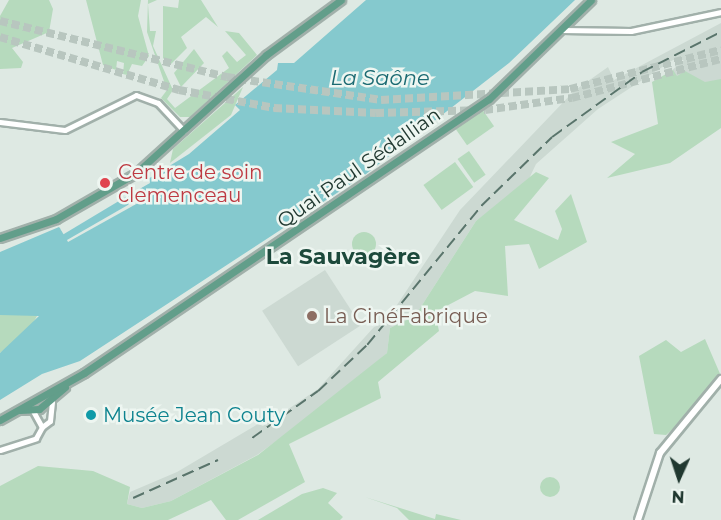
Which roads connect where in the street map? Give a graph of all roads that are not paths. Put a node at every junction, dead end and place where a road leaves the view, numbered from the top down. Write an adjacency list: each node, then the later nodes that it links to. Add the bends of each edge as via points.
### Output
1 (341, 0): 4 (main road)
2 (348, 0): 4 (main road)
3 (591, 0): 6 (main road, Quai Paul Sédallian)
4 (331, 9): 10 (main road, via 264,59)
5 (721, 12): 8 (street, via 661,26)
6 (569, 23): 7 (main road, Quai Paul Sédallian); 8 (street)
7 (562, 30): 8 (street); 13 (main road, Quai Paul Sédallian, via 489,99)
8 (576, 34)
9 (0, 122): 10 (street, via 65,130 136,95 152,99)
10 (184, 130): 11 (main road, via 113,188 36,228)
11 (0, 238)
12 (721, 380): 19 (main road, via 660,453)
13 (70, 382): 14 (main road, Quai Paul Sédallian); 15 (main road, Quai Paul Sédallian)
14 (52, 402): 15 (main road, Quai Paul Sédallian); 17 (street, via 50,421)
15 (33, 407): 16 (main road, Quai Paul Sédallian); 17 (street)
16 (0, 420)
17 (42, 427): 18 (street, via 36,438)
18 (0, 450)
19 (638, 520)

